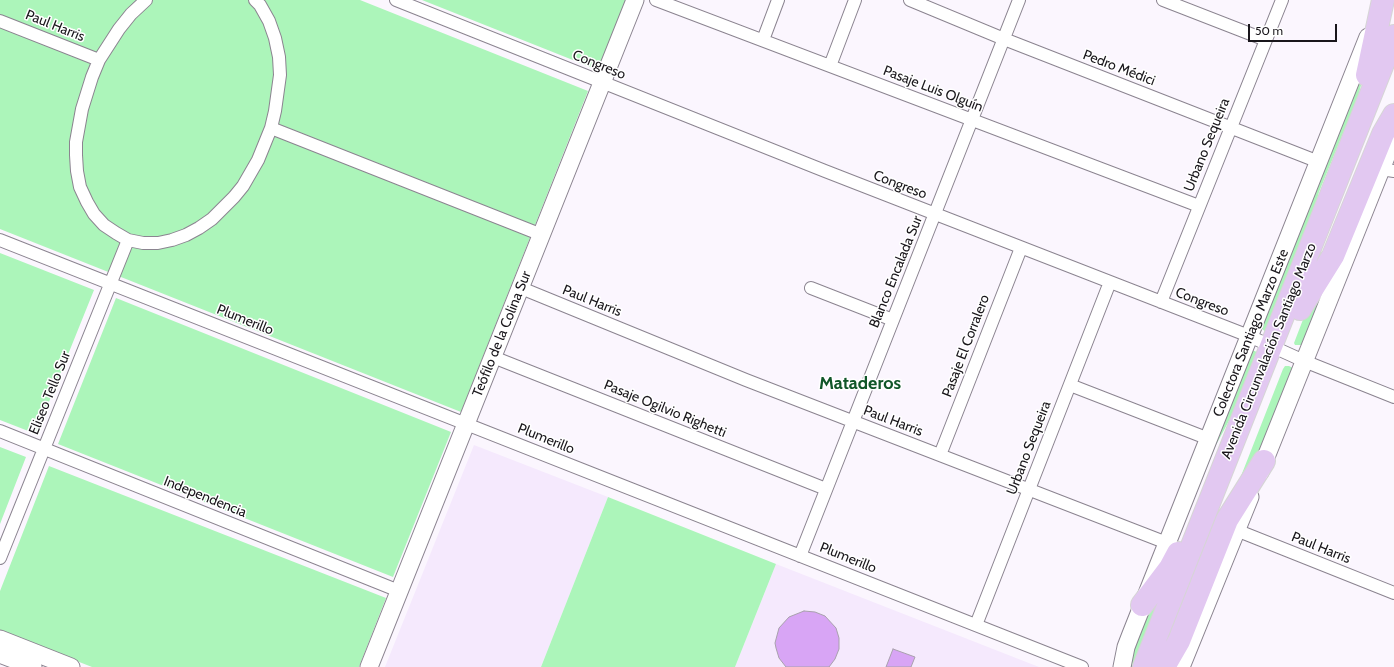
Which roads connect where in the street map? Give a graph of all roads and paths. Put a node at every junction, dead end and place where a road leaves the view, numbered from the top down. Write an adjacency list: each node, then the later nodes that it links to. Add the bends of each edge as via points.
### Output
1 (146, 0): 18 (street, via 119,29)
2 (255, 0): 25 (street, via 269,21 276,38 279,57 278,94)
3 (396, 0): 21 (street, Congreso)
4 (635, 0): 21 (street, Teófilo de la Colina Sur)
5 (656, 0): 16 (street, Pasaje Luis Olguín)
6 (778, 0): 16 (street)
7 (855, 0): 19 (street)
8 (910, 0): 15 (street, Pedro Médici)
9 (1019, 0): 15 (street, Blanco Encalada Sur)
10 (1163, 0): 17 (street)
11 (1282, 0): 17 (street, Urbano Sequeira)
12 (1383, 0): 27 (street, Colectora Santiago Marzo Este); 34 (highway, via 1364,87 1321,201)
13 (0, 20): 18 (street, Paul Harris)
14 (1394, 36): 34 (highway, Avenida Circunvalación Santiago Marzo)
15 (1004, 39): 23 (street, Blanco Encalada Sur); 24 (street, Pedro Médici)
16 (763, 40): 19 (street, Pasaje Luis Olguín)
17 (1266, 40): 24 (street, Urbano Sequeira)
18 (99, 60): 33 (street, via 78,125 77,170 80,187 94,214 104,225)
19 (830, 66): 23 (street, Pasaje Luis Olguín)
20 (1394, 73): 41 (highway, Avenida Circunvalación Santiago Marzo)
21 (602, 83): 30 (street, Congreso); 31 (street, Teófilo de la Colina Sur)
22 (1394, 115): 41 (highway, via 1383,134 1333,256)
23 (972, 120): 29 (street, Pasaje Luis Olguín); 30 (street, Blanco Encalada Sur)
24 (1231, 127): 27 (street, Pedro Médici); 29 (street, Urbano Sequeira)
25 (271, 128): 31 (street); 33 (street, via 258,160 243,186 212,219 193,232 172,240 143,243)
26 (1394, 137): 28 (street)
27 (1319, 162): 43 (street, Colectora Santiago Marzo Este)
28 (1388, 170): 46 (street)
29 (1199, 206): 40 (street, Urbano Sequeira)
30 (935, 214): 35 (street, Congreso); 42 (street, Blanco Encalada Sur)
31 (542, 235): 38 (street, Teófilo de la Colina Sur)
32 (0, 240): 37 (street, Plumerillo)
33 (128, 240): 37 (street, Eliseo Tello Sur)
34 (1313, 240): 44 (highway, Avenida Circunvalación Santiago Marzo)
35 (1021, 248): 36 (street, Congreso); 55 (street, Pasaje El Corralero)
36 (1110, 282): 40 (street, Congreso); 47 (street, Urbano Sequeira)
37 (110, 283): 51 (street, Plumerillo); 54 (street, Eliseo Tello Sur)
38 (520, 288): 45 (street, Teófilo de la Colina Sur); 50 (street, Paul Harris)
39 (811, 288): 42 (street)
40 (1161, 302): 43 (street, Congreso)
41 (1300, 309): 44 (highway, Avenida Circunvalación Santiago Marzo)
42 (893, 320): 50 (street, Blanco Encalada Sur)
43 (1249, 336): 44 (street, Congreso); 53 (street, Colectora Santiago Marzo Este)
44 (1277, 349): 46 (street, Congreso); 49 (highway, Avenida Circunvalación Santiago Marzo); 75 (highway, Avenida Circunvalación Santiago Marzo)
45 (493, 357): 51 (street, Teófilo de la Colina Sur); 57 (street, Pasaje Ogilvio Righetti)
46 (1304, 361): 48 (street, Congreso); 56 (street)
47 (1070, 385): 53 (street); 58 (street, Urbano Sequeira)
48 (1394, 397)
49 (1250, 398): 65 (highway, via 1220,448 1175,560); 74 (highway, Avenida Circunvalación Santiago Marzo)
50 (853, 421): 55 (street, Paul Harris); 57 (street, Blanco Encalada Sur)
51 (466, 424): 61 (street, Plumerillo); 63 (street, Teófilo de la Colina Sur)
52 (0, 431): 54 (street, Independencia)
53 (1209, 438): 60 (street, Colectora Santiago Marzo Este)
54 (44, 449): 62 (street, Eliseo Tello Sur); 63 (street, Independencia)
55 (940, 455): 58 (street, Paul Harris)
56 (1264, 461): 59 (street); 76 (highway, via 1225,524 1179,641)
57 (826, 489): 61 (street, Blanco Encalada Sur)
58 (1029, 490): 60 (street, Paul Harris); 66 (street, Urbano Sequeira)
59 (1236, 530): 64 (street, Paul Harris); 77 (street)
60 (1167, 543): 65 (street, Colectora Santiago Marzo Este)
61 (800, 556): 66 (street, Plumerillo)
62 (0, 558)
63 (399, 591): 71 (street, Teófilo de la Colina Sur)
64 (1394, 593)
65 (1142, 605): 73 (street, Colectora Santiago Marzo Este, via 1128,640)
66 (976, 625): 72 (street, Plumerillo)
67 (0, 639): 70 (street)
68 (0, 654): 69 (street)
69 (32, 667)
70 (71, 667)
71 (369, 667)
72 (1082, 667)
73 (1122, 667)
74 (1144, 667)
75 (1158, 667)
76 (1164, 667)
77 (1181, 667)

